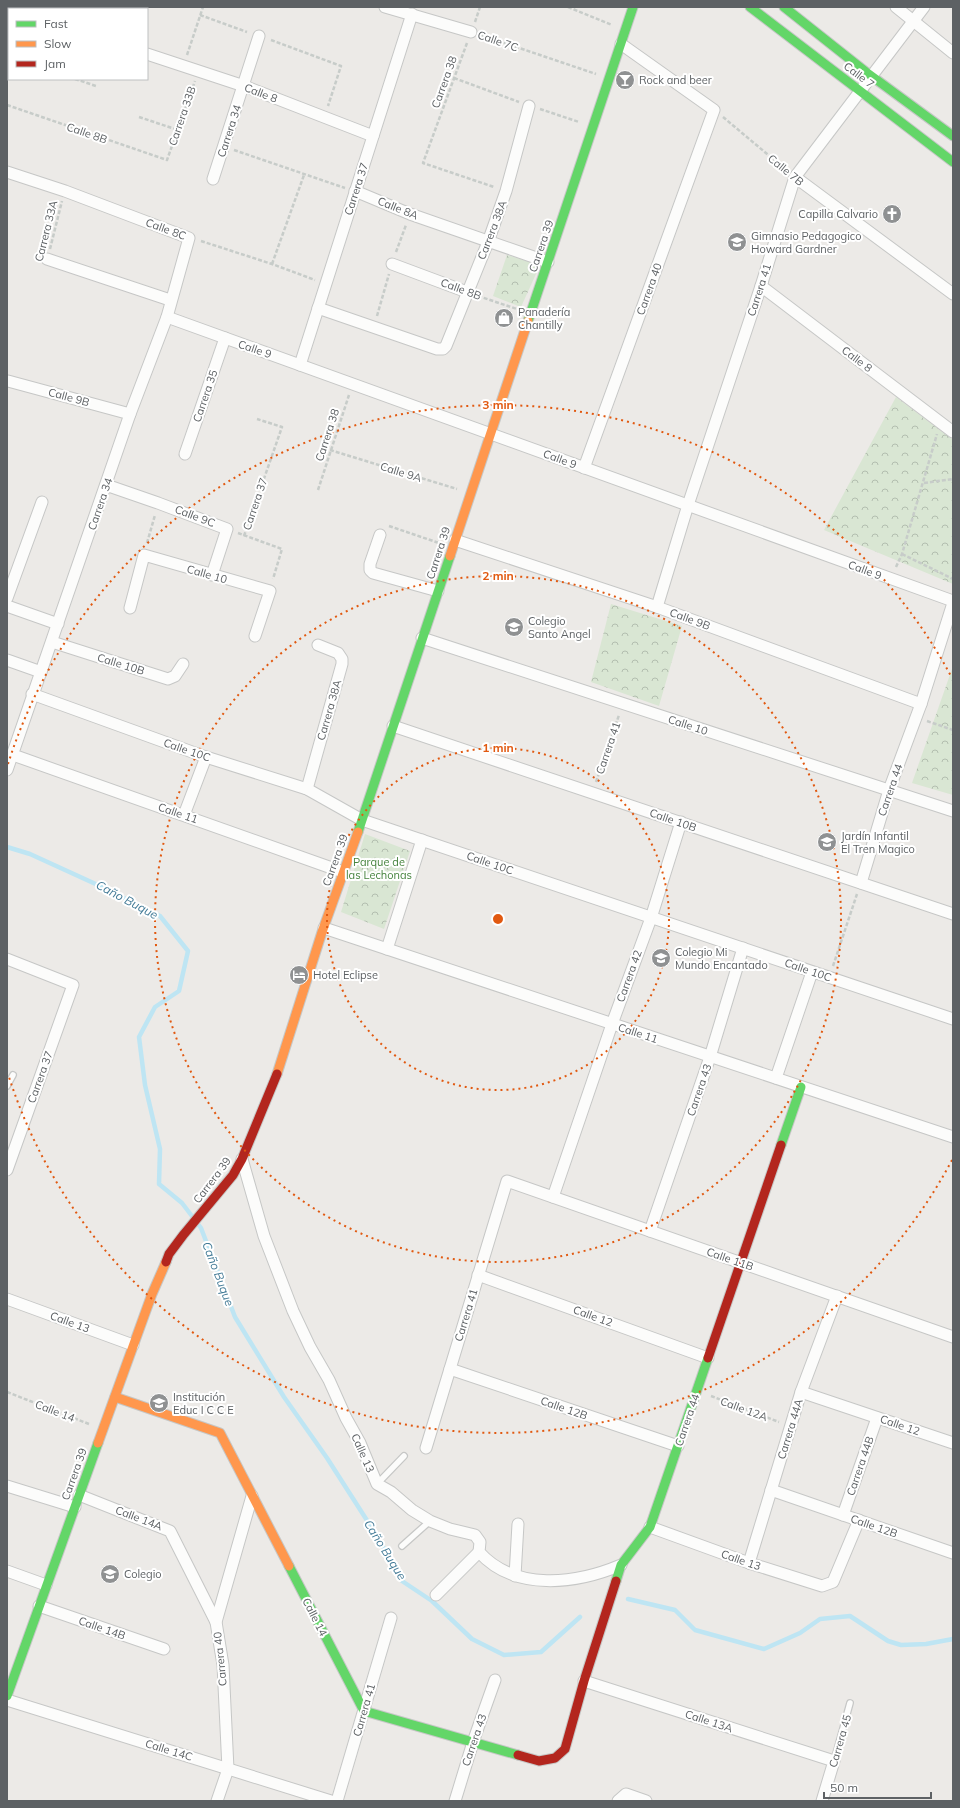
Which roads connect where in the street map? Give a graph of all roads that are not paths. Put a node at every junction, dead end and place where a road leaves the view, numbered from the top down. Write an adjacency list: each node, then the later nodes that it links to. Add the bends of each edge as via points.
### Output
1 (385, 7): 7 (street, Calle 7C)
2 (633, 7): 11 (street, Carrera 39)
3 (750, 7): 16 (street, Calle 7)
4 (784, 7): 14 (street, Calle 7)
5 (896, 7): 8 (street)
6 (924, 7): 8 (street, Carrera 41)
7 (412, 14): 9 (street, Calle 7C); 18 (street, Carrera 37)
8 (913, 21): 12 (street); 14 (street, Carrera 41)
9 (471, 32)
10 (260, 36): 15 (street, Carrera 34)
11 (621, 44): 28 (street, Carrera 39); 43 (street, Carrera 40, via 714,110)
12 (953, 53)
13 (148, 54): 15 (street, Calle 8)
14 (872, 76): 16 (street, Carrera 41); 19 (street, Calle 7)
15 (244, 86): 18 (street, Calle 8); 23 (street, Carrera 34)
16 (861, 91): 20 (street, Calle 7); 22 (street, Carrera 41)
17 (529, 106): 26 (street, Carrera 38A, via 506,191)
18 (373, 136): 24 (street, Carrera 37)
19 (953, 136)
20 (953, 162)
21 (7, 172): 25 (street, Calle 8C)
22 (795, 177): 30 (street, Carrera 41); 32 (street, Calle 7B)
23 (213, 179)
24 (355, 191): 26 (street, Calle 8A); 34 (street, Carrera 37)
25 (189, 238): 33 (street, Carrera 34)
26 (488, 242): 28 (street, Calle 8A); 31 (street, Carrera 38A)
27 (48, 259): 33 (street)
28 (548, 262): 41 (street, Carrera 39)
29 (392, 264): 31 (street, Calle 8B)
30 (761, 286): 40 (street, Calle 8); 46 (street, Carrera 41)
31 (468, 292): 34 (street, Carrera 38A, via 443,349)
32 (953, 294)
33 (170, 300): 35 (street, Carrera 34)
34 (318, 308): 37 (street, Carrera 37)
35 (167, 317): 36 (street, Calle 9); 39 (street, Carrera 34)
36 (225, 338): 37 (street, Calle 9); 42 (street, Carrera 35)
37 (300, 365): 41 (street, Calle 9)
38 (8, 381): 39 (street, Calle 9B)
39 (130, 414): 44 (street, Carrera 34)
40 (953, 432)
41 (491, 434): 43 (street, Calle 9); 48 (street, Carrera 39)
42 (185, 454)
43 (584, 468): 46 (street, Calle 9)
44 (106, 485): 49 (street, Calle 9C, via 227,529); 56 (street, Carrera 34)
45 (42, 502): 51 (street)
46 (688, 505): 52 (street, Calle 9); 54 (street, Carrera 41)
47 (380, 535): 50 (street, via 370,570)
48 (454, 543): 50 (street, Carrera 39); 54 (street, Calle 9B)
49 (212, 575): 55 (street, Calle 10, via 144,555); 57 (street, Calle 10, via 270,591)
50 (438, 591): 58 (street, Carrera 39)
51 (7, 598)
52 (953, 602): 65 (street, Carrera 44)
53 (7, 606): 56 (street)
54 (657, 607): 65 (street, Calle 9B)
55 (130, 608)
56 (58, 624): 59 (street, Carrera 34)
57 (255, 636)
58 (422, 638): 66 (street, Carrera 39); 71 (street, Calle 10)
59 (52, 642): 62 (street, Calle 10B, via 168,679 175,676); 63 (street, Carrera 34)
60 (318, 645): 70 (street, Carrera 38A, via 338,653 342,664)
61 (7, 660): 63 (street)
62 (183, 664)
63 (41, 672): 64 (street, Carrera 34)
64 (32, 694): 67 (street, Carrera 34); 68 (street, Calle 10C)
65 (922, 704): 71 (street, Carrera 44)
66 (393, 726): 74 (street, Carrera 39); 75 (street, Calle 10B)
67 (13, 755): 69 (street, Carrera 34); 73 (street, Calle 11)
68 (206, 757): 70 (street, Calle 10C); 73 (street)
69 (7, 770)
70 (307, 789): 74 (street, Calle 10C)
71 (889, 790): 72 (street, Calle 10); 78 (street, Carrera 44)
72 (953, 811)
73 (184, 815): 77 (street, Calle 11)
74 (362, 820): 76 (street, Calle 10C); 77 (street, Carrera 39)
75 (682, 822): 78 (street, Calle 10B); 80 (street, Carrera 42)
76 (422, 840): 80 (street, Calle 10C); 83 (street)
77 (343, 872): 81 (street, Carrera 39)
78 (861, 883): 79 (street, Calle 10B)
79 (953, 914)
80 (651, 918): 82 (street, Calle 10C); 87 (street, Carrera 42)
81 (324, 928): 83 (street, Calle 11); 94 (street, Carrera 39, via 272,1089)
82 (743, 948): 85 (street, Calle 10C); 88 (street, Carrera 43)
83 (387, 949): 87 (street, Calle 11)
84 (7, 959): 95 (street, Carrera 37, via 73,985)
85 (812, 972): 86 (street, Calle 10C); 90 (street)
86 (953, 1019)
87 (612, 1024): 88 (street, Calle 11); 97 (street, Carrera 42)
88 (710, 1056): 90 (street, Calle 11); 98 (street, Carrera 43)
89 (13, 1075): 91 (lane)
90 (776, 1078): 92 (street, Calle 11)
91 (7, 1086)
92 (801, 1087): 93 (street, Calle 11); 99 (street, Carrera 44)
93 (953, 1137)
94 (242, 1159): 104 (street, Carrera 39, via 233,1174 169,1254); 114 (street, Calle 13, via 264,1236 293,1311 360,1443)
95 (7, 1170)
96 (507, 1181): 97 (street, Calle 11B); 100 (street, Carrera 41)
97 (553, 1197): 98 (street, Calle 11B)
98 (650, 1231): 99 (street, Calle 11B)
99 (740, 1262): 101 (street, Calle 11B); 105 (street, Carrera 44)
100 (478, 1275): 105 (street, Calle 12); 106 (street, Carrera 41)
101 (837, 1296): 103 (street, Calle 11B); 107 (street, Carrera 44A)
102 (7, 1299): 104 (street, Calle 13)
103 (953, 1337)
104 (133, 1345): 108 (street, Carrera 39)
105 (708, 1358): 111 (street, Carrera 44)
106 (450, 1369): 111 (street, Calle 12B); 112 (street, Carrera 41)
107 (801, 1392): 109 (street, Calle 12); 116 (street, Carrera 44A)
108 (115, 1397): 117 (street, Carrera 39); 118 (street, Calle 14, via 220,1433)
109 (877, 1418): 110 (street, Calle 12); 120 (street, Carrera 44B)
110 (953, 1443)
111 (678, 1446): 124 (street, Carrera 44)
112 (426, 1448)
113 (404, 1456): 114 (lane)
114 (376, 1484): 122 (street, Calle 13)
115 (7, 1486): 119 (street)
116 (771, 1490): 120 (street, Calle 12B); 128 (street, Carrera 44A)
117 (79, 1496): 119 (street, Carrera 39); 136 (street, Calle 14A, via 170,1531)
118 (252, 1496): 136 (street, Carrera 40); 143 (street, Calle 14)
119 (75, 1507): 132 (street, Carrera 39)
120 (843, 1515): 121 (street, Calle 12B)
121 (859, 1520): 127 (street, Calle 12B); 128 (street, Calle 13, via 833,1582 822,1586)
122 (430, 1521): 125 (lane); 126 (street, Calle 13, via 450,1529 473,1533 480,1542)
123 (518, 1524): 131 (street)
124 (650, 1527): 128 (street, Calle 13); 129 (street, Carrera 44)
125 (402, 1546)
126 (479, 1552): 131 (street, via 499,1569); 133 (street)
127 (953, 1553)
128 (749, 1563)
129 (621, 1565): 131 (street, via 592,1576 561,1580); 139 (street, Carrera 44)
130 (7, 1571): 132 (street)
131 (515, 1576)
132 (46, 1585): 134 (street, Carrera 39)
133 (436, 1595)
134 (39, 1606): 137 (street, Calle 14B); 140 (street, Carrera 39)
135 (390, 1618): 143 (street, Carrera 41)
136 (216, 1622): 146 (street, Carrera 40, via 222,1665)
137 (164, 1649)
138 (495, 1680): 144 (street, Carrera 43)
139 (584, 1681): 144 (street, Carrera 44, via 565,1749 555,1758 539,1761); 145 (street, Calle 13A)
140 (7, 1696)
141 (7, 1700): 146 (street, Calle 14C)
142 (850, 1703): 145 (lane, Carrera 45)
143 (364, 1711): 144 (street); 150 (street, Carrera 41)
144 (473, 1742): 151 (street, Carrera 43)
145 (834, 1760): 153 (street, Carrera 45)
146 (228, 1769): 148 (street, Carrera 40); 149 (street, Calle 14C)
147 (622, 1798): 152 (street)
148 (217, 1801)
149 (331, 1801)
150 (337, 1801)
151 (455, 1801)
152 (646, 1801)
153 (822, 1801)

